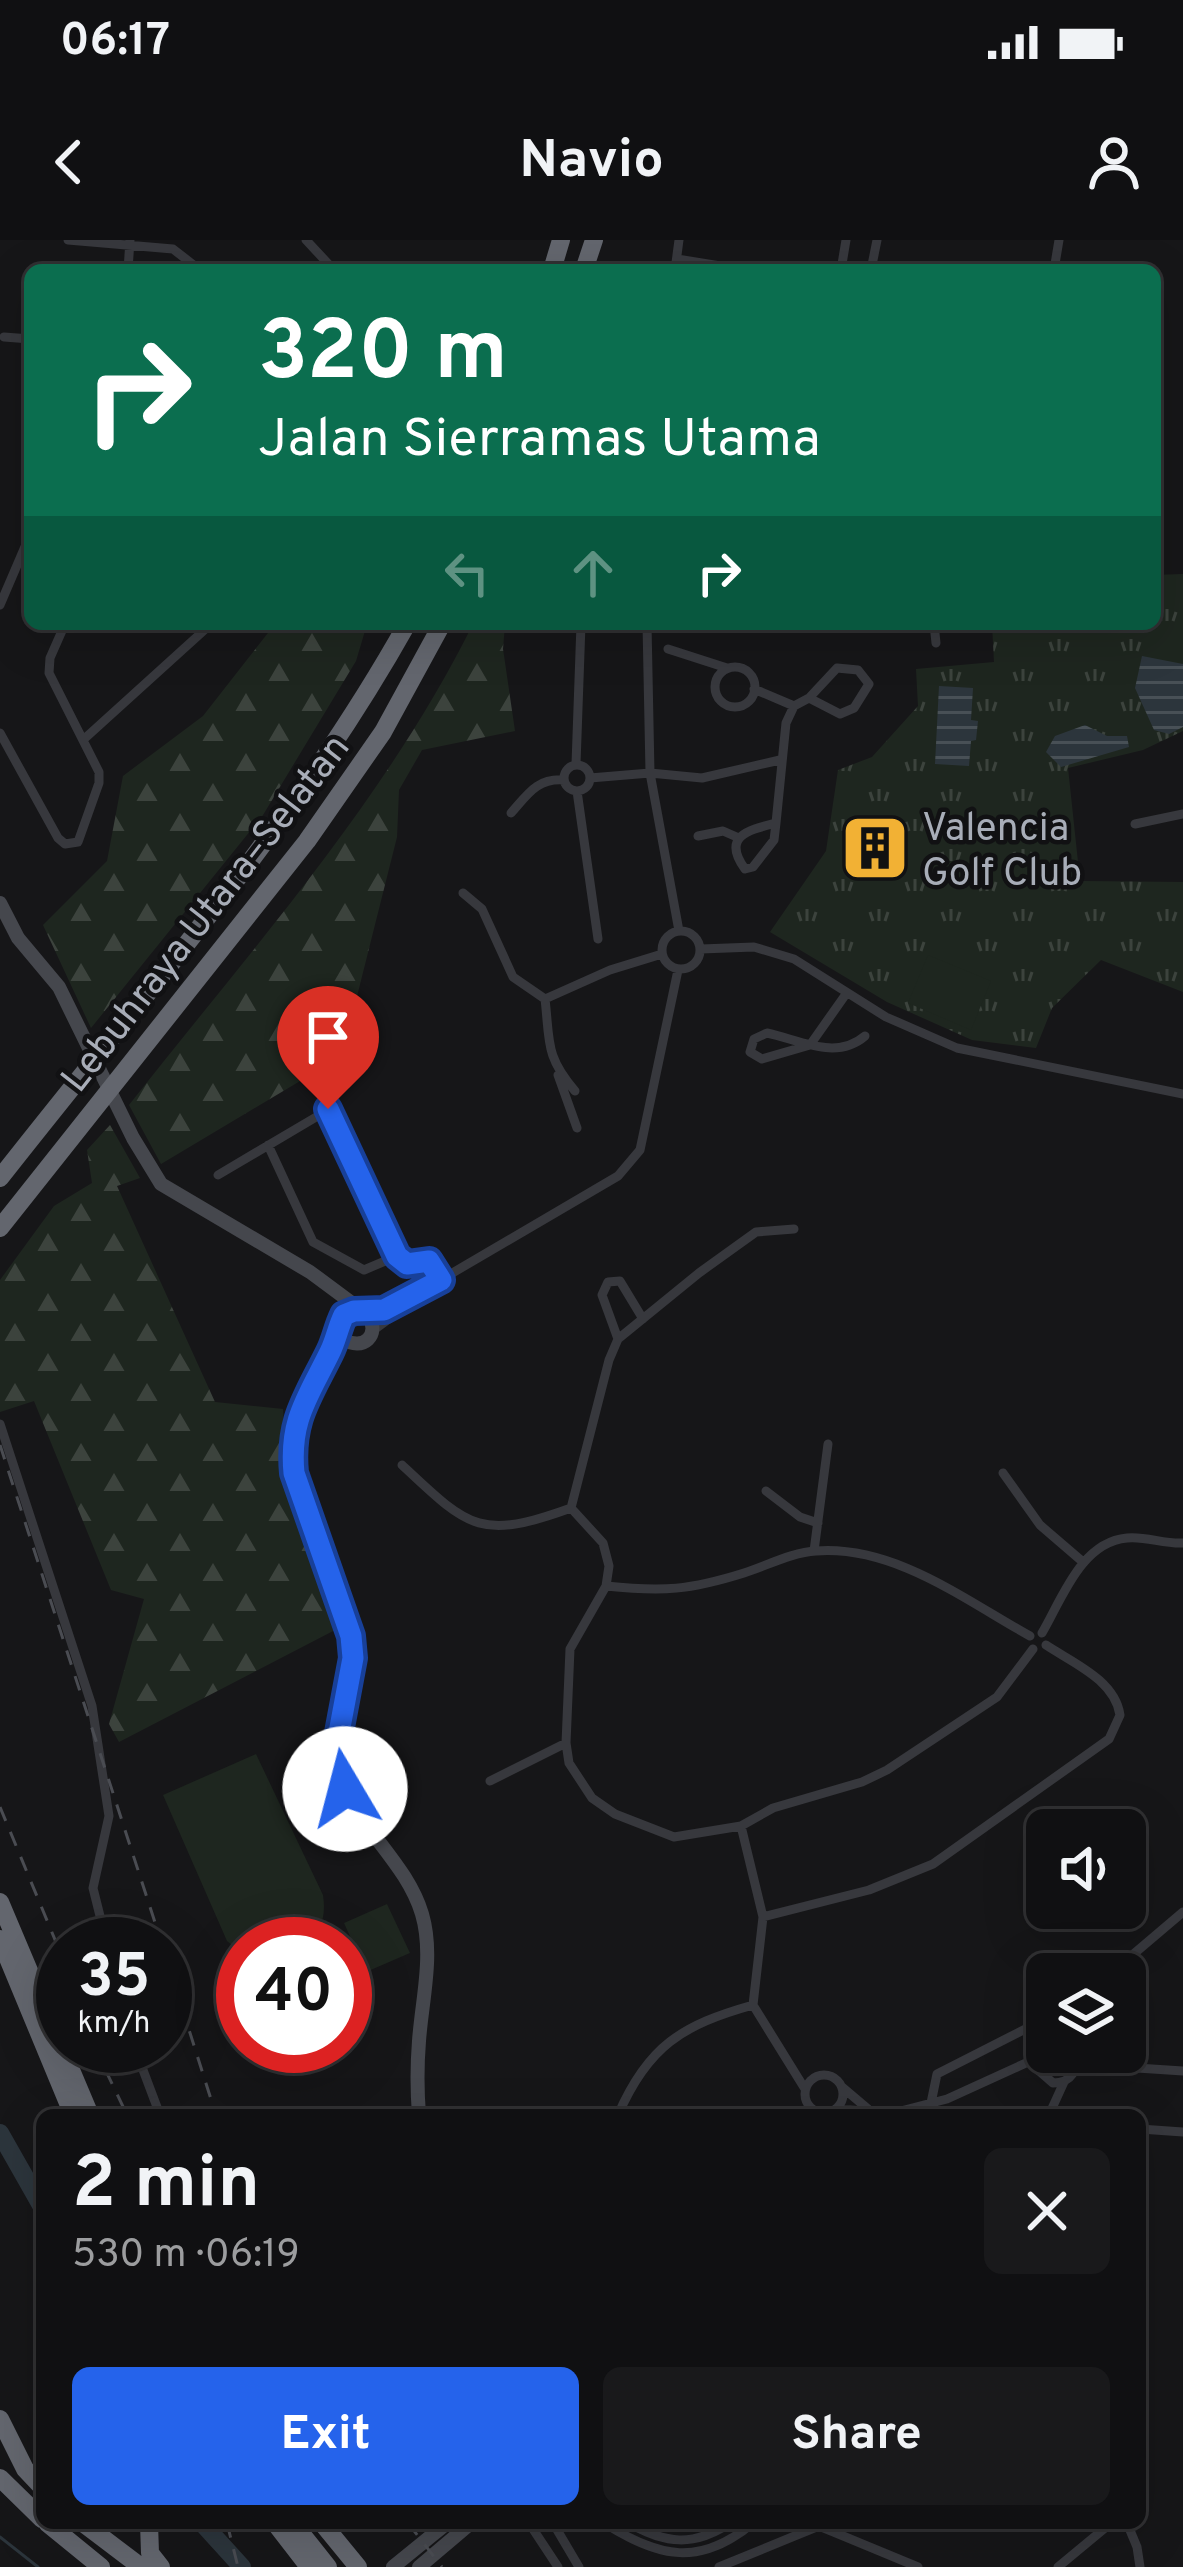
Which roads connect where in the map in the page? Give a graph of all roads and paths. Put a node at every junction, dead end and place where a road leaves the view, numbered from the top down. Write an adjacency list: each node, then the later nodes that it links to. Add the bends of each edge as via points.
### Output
1 (68, 240): 3 (street)
2 (306, 240): 5 (street)
3 (129, 244): 4 (street, via 172,249)
4 (192, 264)
5 (328, 264)
6 (4, 337): 7 (street)
7 (24, 339)
8 (24, 549): 9 (street)
9 (0, 605)
10 (62, 630): 24 (street, via 49,673)
11 (205, 630): 24 (street)
12 (404, 630): 58 (highway, Lebuhraya Utara–Selatan, via 280,822)
13 (439, 630): 59 (highway, Lebuhraya Utara–Selatan, via 383,732 308,841)
14 (581, 630): 27 (street)
15 (647, 630): 29 (street)
16 (935, 630): 17 (street)
17 (936, 643)
18 (668, 649): 19 (street)
19 (727, 668): 20 (street, via 746,670); 20 (street, via 715,684 722,702 739,706)
20 (754, 688): 22 (street)
21 (809, 698): 21 (street, via 837,668 858,670 869,684 854,709 840,714); 22 (street)
22 (794, 706): 26 (street)
23 (2, 740): 25 (street)
24 (83, 740): 25 (street, via 99,783 83,837 71,844 58,838)
25 (14, 760): 28 (street)
26 (780, 760): 29 (street, via 702,778); 35 (street)
27 (576, 764): 30 (street); 31 (street)
28 (0, 767)
29 (650, 773): 30 (street); 41 (street)
30 (590, 778): 32 (street)
31 (564, 780): 32 (street); 33 (street, via 538,783)
32 (577, 791): 42 (street)
33 (511, 813)
34 (1183, 814): 36 (street)
35 (776, 823): 38 (street); 38 (street, via 774,840 749,869 739,863)
36 (1135, 824)
37 (698, 836): 38 (street, via 723,831)
38 (739, 838)
39 (463, 892): 47 (street, via 482,909 509,972)
40 (0, 903): 64 (street, via 59,987 161,1184)
41 (679, 931): 43 (street); 44 (street)
42 (598, 939)
43 (701, 949): 45 (street, via 694,965); 46 (street, via 778,953)
44 (662, 953): 45 (street); 47 (street)
45 (678, 970): 63 (street, via 631,1163)
46 (845, 994): 49 (street); 53 (street, via 957,1048)
47 (545, 999): 50 (street)
48 (866, 1036): 49 (street, via 847,1048)
49 (810, 1045): 49 (street, via 762,1059 750,1052 767,1033)
50 (556, 1070): 52 (street); 55 (street)
51 (314, 1075): 54 (street)
52 (575, 1091)
53 (1183, 1094)
54 (328, 1109): 56 (street); 62 (street)
55 (577, 1128)
56 (268, 1145): 57 (street); 62 (street, via 314,1242 364,1270)
57 (218, 1175)
58 (0, 1178)
59 (4, 1222): 61 (highway, Lebuhraya Utara–Selatan)
60 (794, 1229): 67 (street, via 756,1232)
61 (0, 1240)
62 (397, 1256): 63 (street, via 407,1264 429,1261)
63 (441, 1280): 65 (street)
64 (329, 1290): 66 (street); 68 (street)
65 (424, 1290): 66 (street, via 384,1310); 69 (street)
66 (361, 1311): 68 (street); 69 (street)
67 (643, 1318): 70 (street); 70 (street, via 626,1286 608,1282 602,1295)
68 (340, 1324): 71 (street); 72 (street)
69 (374, 1330): 71 (street)
70 (618, 1339): 78 (street)
71 (353, 1345): 72 (street)
72 (321, 1368): 115 (street, via 302,1400 294,1473 351,1636 335,1754 345,1789 423,1916)
73 (0, 1424): 92 (street, via 92,1706 109,1816 93,1888)
74 (828, 1444): 79 (street)
75 (402, 1465): 78 (street, via 483,1527)
76 (1003, 1472): 82 (street, via 1040,1525)
77 (766, 1491): 79 (street)
78 (571, 1508): 83 (street, via 607,1552)
79 (818, 1523): 81 (street)
80 (1183, 1543): 82 (street, via 1120,1538)
81 (814, 1550): 83 (street, via 694,1588); 84 (street, via 893,1561)
82 (1083, 1562): 85 (street)
83 (606, 1586): 87 (street, via 570,1649)
84 (1030, 1636): 85 (street); 86 (street)
85 (1044, 1639): 86 (street); 93 (street, via 1114,1695 1120,1715 1109,1739 933,1864)
86 (1033, 1648): 89 (street, via 997,1697 887,1770)
87 (566, 1742): 88 (street); 89 (street, via 569,1763 592,1798 639,1826 674,1837)
88 (490, 1781)
89 (741, 1826): 93 (street)
90 (0, 1902): 113 (highway)
91 (1183, 1912): 95 (street)
92 (100, 1917)
93 (763, 1917): 96 (street)
94 (0, 1940): 112 (highway)
95 (1135, 1953)
96 (752, 2006): 98 (street); 116 (street, via 702,2020 665,2044)
97 (1026, 2029): 111 (street, via 937,2074)
98 (790, 2060): 106 (street); 110 (street)
99 (1026, 2061): 100 (street)
100 (1011, 2067): 107 (street); 111 (street)
101 (1146, 2067): 102 (street)
102 (1183, 2071)
103 (144, 2073): 114 (street)
104 (1042, 2073): 107 (street)
105 (1072, 2073): 108 (street)
106 (817, 2076): 109 (street); 110 (street)
107 (1044, 2078): 108 (street); 122 (street)
108 (1064, 2082): 123 (street)
109 (842, 2087): 119 (street); 120 (street)
110 (806, 2095): 117 (street); 118 (street)
111 (931, 2104): 121 (street)
112 (70, 2109)
113 (87, 2109)
114 (158, 2109)
115 (419, 2109)
116 (621, 2109)
117 (799, 2109)
118 (815, 2109)
119 (836, 2109): 120 (street)
120 (868, 2109)
121 (910, 2109)
122 (1049, 2109)
123 (1052, 2109)
124 (1146, 2129): 125 (street)
125 (1183, 2132)
126 (0, 2419): 128 (highway)
127 (0, 2476): 129 (highway); 130 (highway)
128 (36, 2479)
129 (36, 2502)
130 (36, 2513)
131 (54, 2529): 150 (highway)
132 (72, 2529): 151 (highway)
133 (91, 2529): 152 (highway)
134 (148, 2529): 153 (highway, via 150,2553)
135 (282, 2529): 154 (highway)
136 (285, 2529): 155 (highway)
137 (327, 2529): 156 (highway)
138 (440, 2529): 157 (street)
139 (464, 2529): 158 (street)
140 (533, 2529): 159 (street)
141 (557, 2529): 160 (street)
142 (614, 2529): 145 (street, via 665,2554 698,2555)
143 (641, 2529): 144 (street, via 668,2542)
144 (721, 2529)
145 (744, 2529)
146 (812, 2529): 161 (street)
147 (826, 2529): 162 (street)
148 (1104, 2529): 163 (street)
149 (1130, 2529): 164 (street)
150 (101, 2567)
151 (120, 2567)
152 (140, 2567)
153 (161, 2567)
154 (309, 2567)
155 (328, 2567)
156 (358, 2567)
157 (393, 2567)
158 (418, 2567)
159 (558, 2567)
160 (579, 2567)
161 (719, 2567)
162 (918, 2567)
163 (1058, 2567)
164 (1140, 2567)

